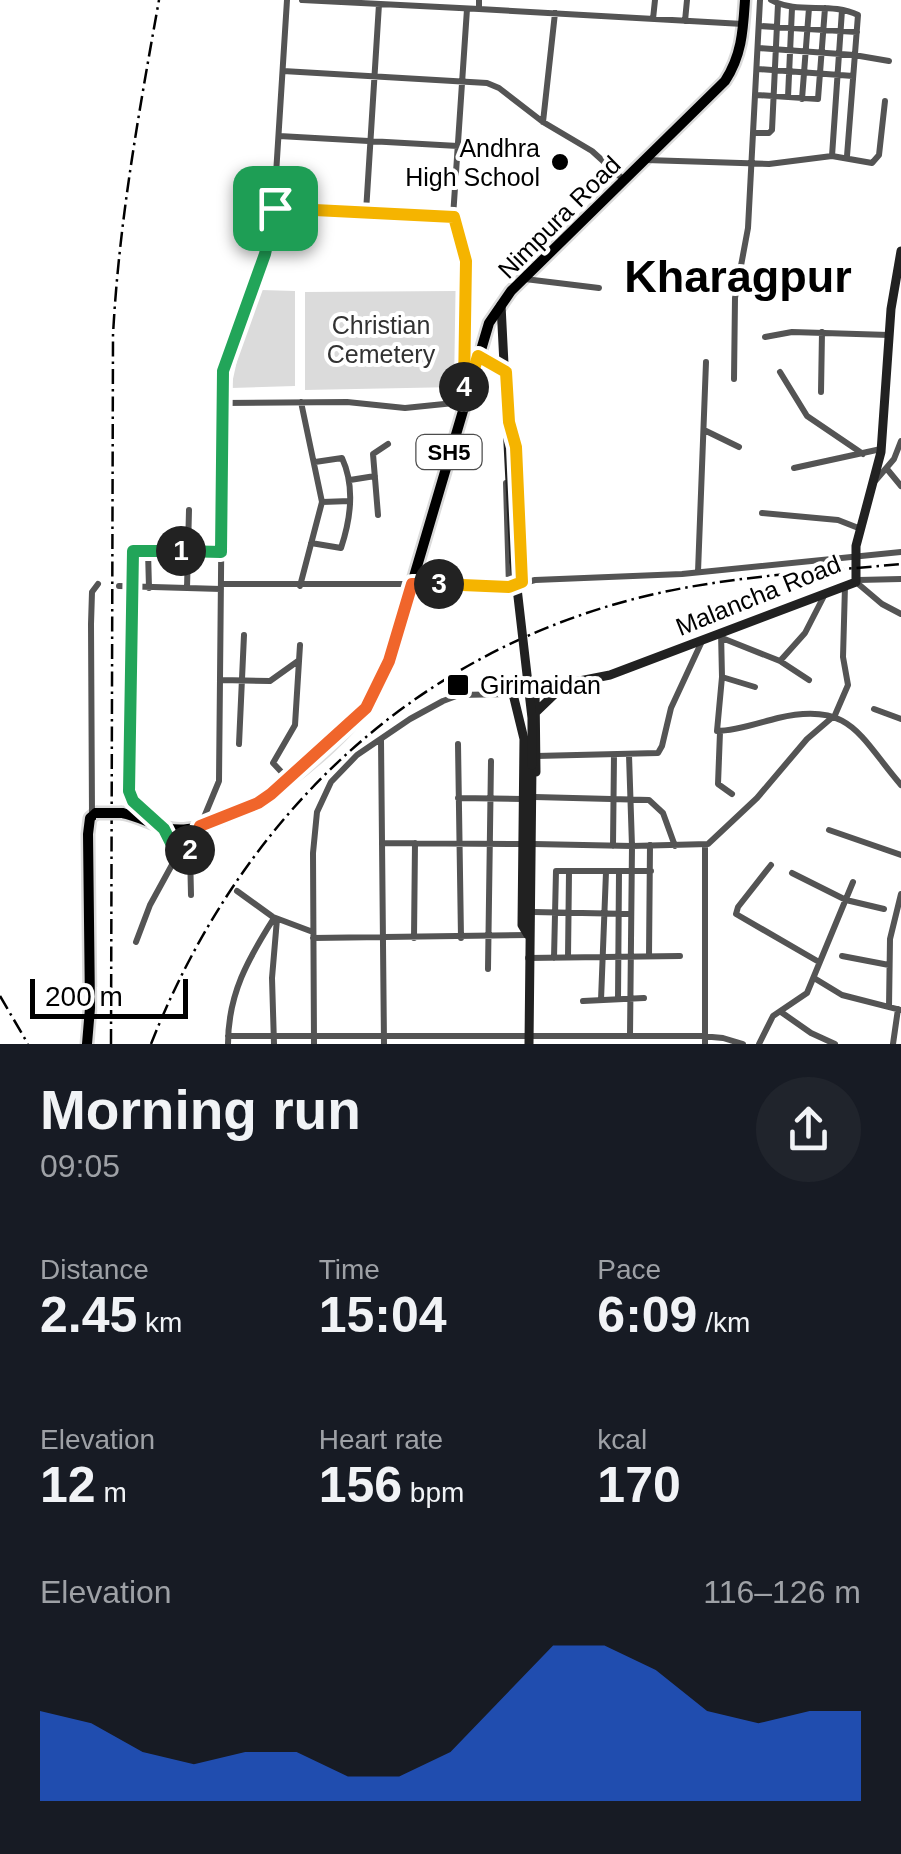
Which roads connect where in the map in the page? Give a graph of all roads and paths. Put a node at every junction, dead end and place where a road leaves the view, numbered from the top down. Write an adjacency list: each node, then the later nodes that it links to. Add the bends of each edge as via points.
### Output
1 (288, 0): 39 (street)
2 (302, 0): 9 (street)
3 (545, 0): 17 (street)
4 (655, 0): 19 (street)
5 (686, 0): 20 (street)
6 (745, 0): 21 (main road, Nimpura Road / SH5)
7 (760, 0): 22 (street)
8 (774, 2): 13 (street); 23 (street)
9 (383, 3): 10 (street); 44 (street)
10 (429, 3): 12 (street)
11 (479, 5): 12 (street); 17 (street)
12 (466, 8): 46 (street)
13 (792, 8): 14 (street); 24 (street)
14 (809, 8): 15 (street); 25 (street)
15 (825, 8): 16 (street); 26 (street)
16 (842, 10): 27 (street); 28 (street, via 858,15)
17 (543, 13): 18 (street)
18 (554, 14): 19 (street); 52 (street)
19 (654, 19): 20 (street)
20 (685, 21): 21 (street)
21 (744, 24): 59 (main road, Nimpura Road / SH5, via 738,58 725,81)
22 (760, 26): 23 (street); 29 (street)
23 (776, 27): 24 (street); 30 (street)
24 (791, 28): 25 (street); 31 (street)
25 (808, 29): 26 (street); 32 (street)
26 (824, 30): 27 (street); 33 (street)
27 (841, 31): 28 (street); 34 (street)
28 (857, 32): 35 (street)
29 (759, 48): 30 (street); 37 (street)
30 (775, 50): 31 (street); 38 (street)
31 (790, 50): 32 (street); 40 (street)
32 (806, 52): 33 (street); 41 (street)
33 (823, 52): 34 (street); 42 (street)
34 (840, 54): 35 (street); 43 (street)
35 (854, 54): 36 (street); 45 (street)
36 (890, 61)
37 (758, 69): 38 (street); 47 (street)
38 (775, 70): 40 (street); 48 (street)
39 (283, 71): 44 (street); 54 (street)
40 (790, 72): 41 (street); 49 (street)
41 (804, 72): 42 (street); 50 (street)
42 (820, 74): 43 (street); 50 (street, via 818,99)
43 (838, 75): 45 (street); 57 (street)
44 (374, 76): 46 (street); 55 (street)
45 (853, 76): 58 (street)
46 (462, 79): 52 (street, via 500,88); 56 (street)
47 (757, 95): 48 (street); 53 (street)
48 (774, 96): 49 (street); 53 (street, via 771,132)
49 (788, 97): 50 (street)
50 (802, 99)
51 (884, 101): 58 (street, via 878,159 867,163)
52 (543, 122): 61 (street, via 592,151)
53 (754, 133): 60 (street)
54 (279, 136): 55 (street); 62 (street)
55 (370, 142): 56 (street); 63 (street)
56 (458, 146): 64 (street)
57 (832, 156): 58 (street); 60 (street)
58 (847, 156)
59 (646, 160): 60 (street); 61 (main road, Nimpura Road / SH5)
60 (752, 164): 77 (street, via 736,289)
61 (625, 181): 66 (main road, Nimpura Road / SH5)
62 (275, 208): 63 (street); 81 (street, via 223,371)
63 (366, 212): 64 (street)
64 (454, 217): 80 (street, via 466,261)
65 (901, 251): 69 (street, Malancha Road)
66 (524, 279): 67 (street); 68 (main road, Nimpura Road / SH5)
67 (599, 288)
68 (501, 304): 73 (main road, Nimpura Road / SH5); 75 (street)
69 (896, 306): 71 (street, Malancha Road)
70 (822, 332): 71 (street); 72 (street); 78 (street)
71 (889, 335): 87 (street, Malancha Road)
72 (765, 337)
73 (478, 356): 75 (main road); 80 (main road, Nimpura Road / SH5)
74 (706, 362): 83 (street)
75 (506, 372): 82 (street)
76 (780, 372): 88 (street, via 808,416)
77 (734, 379)
78 (821, 392)
79 (301, 402): 80 (street, via 405,408); 81 (street); 89 (street)
80 (464, 402): 113 (main road, Nimpura Road / SH5)
81 (221, 403): 105 (street)
82 (509, 422): 111 (street); 118 (street); 149 (street, bridge, via 514,562)
83 (704, 430): 86 (street); 108 (street)
84 (901, 441): 91 (street)
85 (388, 444): 92 (street, via 373,454)
86 (738, 447)
87 (881, 448): 88 (street); 94 (street, Malancha Road)
88 (863, 454): 90 (street)
89 (315, 462): 93 (street, via 342,458); 96 (street)
90 (794, 468)
91 (886, 469): 94 (street); 95 (street)
92 (375, 476): 93 (street); 100 (street)
93 (350, 480): 97 (street)
94 (875, 481): 101 (street, Malancha Road)
95 (901, 486)
96 (322, 502): 97 (street); 102 (street)
97 (350, 502): 102 (street, via 340,549)
98 (188, 510): 104 (street)
99 (762, 513): 101 (street, via 838,520)
100 (378, 515)
101 (860, 529): 107 (street, Malancha Road)
102 (312, 543): 116 (street)
103 (148, 551): 104 (street); 119 (street, via 133,551); 120 (street)
104 (187, 551): 105 (street); 121 (street)
105 (221, 552): 115 (street)
106 (901, 552): 107 (street)
107 (855, 556): 108 (street); 110 (street, Malancha Road)
108 (698, 572): 111 (street)
109 (901, 579): 110 (street)
110 (857, 581): 117 (street, Malancha Road); 123 (street)
111 (522, 582): 118 (street)
112 (98, 584): 159 (street, via 90,624)
113 (412, 584): 116 (street); 118 (street); 150 (main road, Nimpura Road / SH5, via 389,661 366,708)
114 (119, 586): 119 (street)
115 (221, 586): 116 (street); 121 (street); 131 (street)
116 (300, 586)
117 (846, 586): 122 (street, Malancha Road); 140 (street, via 842,657 848,680)
118 (509, 587)
119 (131, 588): 120 (street); 161 (street, via 129,796)
120 (149, 588): 121 (street)
121 (187, 588)
122 (826, 593): 124 (street, Malancha Road); 129 (street, via 805,633)
123 (901, 614)
124 (721, 634): 126 (street, Malancha Road); 129 (street); 130 (street)
125 (244, 635): 133 (street)
126 (704, 638): 134 (street, Malancha Road); 147 (street, via 671,708 660,750)
127 (300, 645): 128 (street)
128 (299, 660): 133 (street, via 275,680); 150 (street, via 295,724 273,763)
129 (780, 661): 132 (street)
130 (722, 677): 135 (street); 142 (street)
131 (221, 680): 133 (street); 160 (street, via 218,781)
132 (809, 680)
133 (242, 681): 144 (street)
134 (564, 686): 136 (street, Malancha Road); 139 (street)
135 (755, 687)
136 (535, 690): 137 (street, Malancha Road); 139 (street)
137 (513, 694): 143 (street, via 458,696); 157 (street, via 524,738)
138 (874, 709): 141 (street)
139 (536, 712): 149 (street)
140 (835, 715): 142 (street, via 796,714); 151 (street, via 869,742); 173 (street)
141 (901, 719)
142 (720, 732): 152 (street, via 717,780)
143 (381, 739): 163 (street); 197 (street, via 341,770 318,812)
144 (239, 744)
145 (458, 744): 154 (street)
146 (614, 756): 147 (street); 149 (street); 156 (street)
147 (629, 756): 158 (street)
148 (490, 761): 155 (street)
149 (534, 761): 153 (street); 198 (street)
150 (289, 780): 160 (main road, Nimpura Road / SH5, via 258,803)
151 (901, 785)
152 (732, 794)
153 (536, 796): 156 (street); 168 (street)
154 (458, 798): 155 (street); 165 (street)
155 (489, 798): 157 (street); 166 (street)
156 (614, 798): 158 (street); 170 (street)
157 (522, 799): 167 (street)
158 (630, 799): 171 (street); 172 (street, via 655,804)
159 (94, 814): 161 (main road, Nimpura Road / SH5, bridge, via 122,813); 236 (main road, via 88,834)
160 (200, 826): 161 (main road, Nimpura Road / SH5); 176 (street)
161 (164, 829): 174 (street)
162 (829, 830): 175 (street)
163 (382, 842): 164 (street); 200 (street)
164 (415, 842): 165 (street); 201 (street)
165 (457, 842): 166 (street); 202 (street)
166 (489, 842): 167 (street); 199 (street)
167 (521, 844): 198 (street, via 522,926)
168 (534, 844): 170 (street); 190 (street)
169 (650, 845): 171 (street); 172 (street); 182 (street)
170 (613, 846): 171 (street)
171 (632, 846): 181 (street)
172 (675, 846): 173 (street)
173 (704, 846): 235 (street)
174 (179, 852): 176 (street); 203 (street)
175 (901, 855)
176 (189, 859): 187 (street)
177 (771, 865): 215 (street, via 736,914)
178 (569, 872): 179 (street); 191 (street, via 556,872); 192 (street)
179 (606, 872): 180 (street); 193 (street)
180 (620, 872): 181 (street); 194 (street)
181 (630, 872): 182 (street); 195 (street)
182 (650, 872): 206 (street)
183 (792, 873): 188 (street)
184 (853, 882): 188 (street)
185 (237, 891): 196 (street)
186 (901, 894): 204 (street)
187 (191, 895)
188 (846, 900): 189 (street); 215 (street)
189 (884, 909)
190 (534, 912): 191 (street); 198 (street)
191 (555, 913): 192 (street); 212 (street)
192 (568, 913): 193 (street); 213 (street)
193 (604, 914): 194 (street); 209 (street)
194 (618, 914): 195 (street); 210 (street)
195 (632, 914): 205 (street)
196 (276, 919): 197 (street); 227 (street, via 236,986); 228 (street)
197 (313, 935): 200 (street); 230 (street)
198 (528, 936): 199 (street); 211 (street)
199 (490, 937): 202 (street); 217 (street)
200 (383, 938): 201 (street); 231 (street)
201 (414, 938): 202 (street)
202 (461, 938)
203 (136, 942)
204 (889, 953): 214 (street); 216 (street)
205 (632, 956): 206 (street); 210 (street); 219 (street)
206 (648, 956): 207 (street)
207 (680, 956)
208 (842, 956): 216 (street)
209 (602, 957): 210 (street); 213 (street); 223 (street)
210 (618, 957): 221 (street)
211 (528, 958): 212 (street); 233 (street)
212 (554, 958): 213 (street)
213 (568, 958)
214 (901, 958)
215 (819, 962): 218 (street)
216 (889, 964): 224 (street)
217 (488, 969)
218 (814, 978): 224 (street, via 842,995); 225 (street, via 803,998)
219 (630, 998): 220 (street); 221 (street); 226 (street)
220 (644, 998)
221 (618, 999): 223 (street)
222 (583, 1000): 223 (street)
223 (601, 1000)
224 (896, 1009): 240 (street)
225 (781, 1012): 238 (street); 239 (street)
226 (630, 1036): 234 (street); 235 (street)
227 (228, 1040): 228 (street)
228 (274, 1040): 229 (street)
229 (295, 1040): 230 (street)
230 (314, 1040): 231 (street)
231 (384, 1040): 232 (street)
232 (455, 1040): 233 (street)
233 (528, 1040): 234 (street)
234 (600, 1040)
235 (705, 1040): 237 (street)
236 (87, 1044)
237 (743, 1044)
238 (759, 1044)
239 (835, 1044)
240 (893, 1044)

